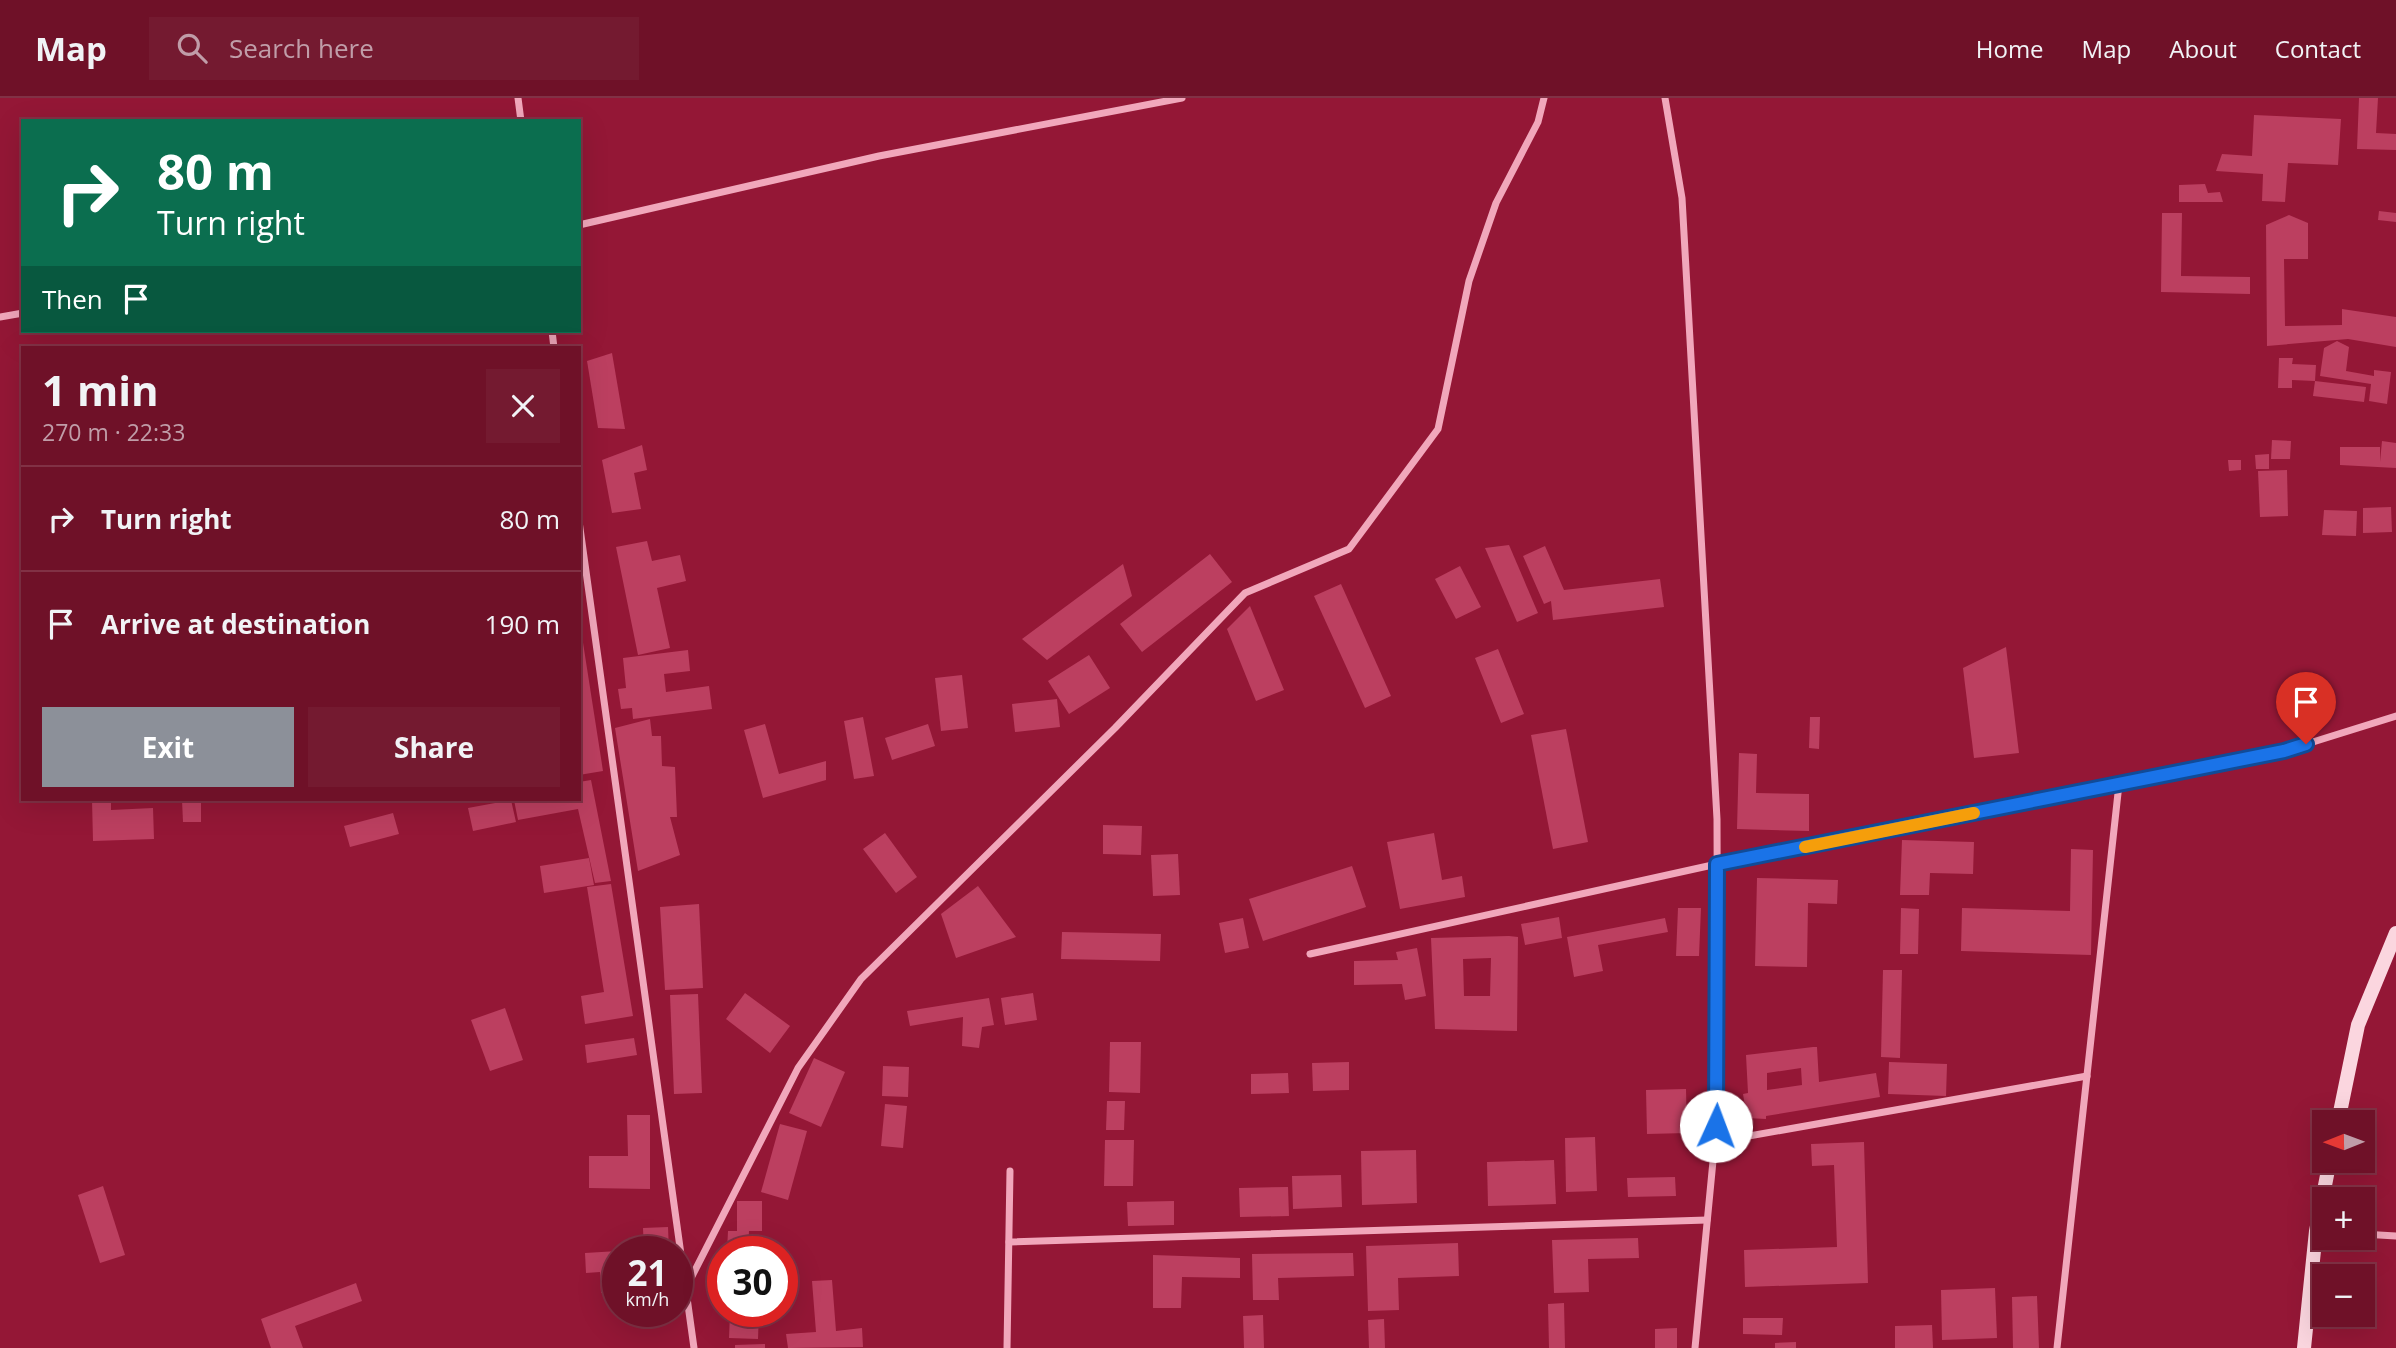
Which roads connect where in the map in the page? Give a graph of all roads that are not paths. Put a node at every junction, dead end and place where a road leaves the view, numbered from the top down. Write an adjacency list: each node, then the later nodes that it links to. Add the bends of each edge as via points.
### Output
1 (518, 98): 5 (street)
2 (1182, 98): 6 (street, via 879,156)
3 (1544, 98): 25 (street, via 1538,122 1496,203 1469,281 1438,429 1349,549 1245,593 861,979 798,1068)
4 (1665, 98): 12 (street, via 1682,198)
5 (521, 119)
6 (581, 225)
7 (21, 313): 8 (street)
8 (0, 317)
9 (581, 535): 21 (street)
10 (2396, 716): 11 (street, via 2284,751)
11 (2119, 784): 12 (street); 15 (street)
12 (1717, 864): 14 (street); 17 (street)
13 (2396, 933): 16 (main road, via 2358,1025)
14 (1310, 954)
15 (2087, 1076): 17 (street); 30 (street)
16 (2340, 1110)
17 (1715, 1142): 19 (street)
18 (1010, 1171): 23 (street)
19 (1707, 1220): 23 (street); 29 (street)
20 (2375, 1235): 22 (street)
21 (679, 1236)
22 (2396, 1236)
23 (1009, 1242): 28 (street)
24 (2317, 1250): 31 (main road)
25 (693, 1274)
26 (691, 1327): 27 (street)
27 (694, 1348)
28 (1007, 1348)
29 (1695, 1348)
30 (2057, 1348)
31 (2304, 1348)

